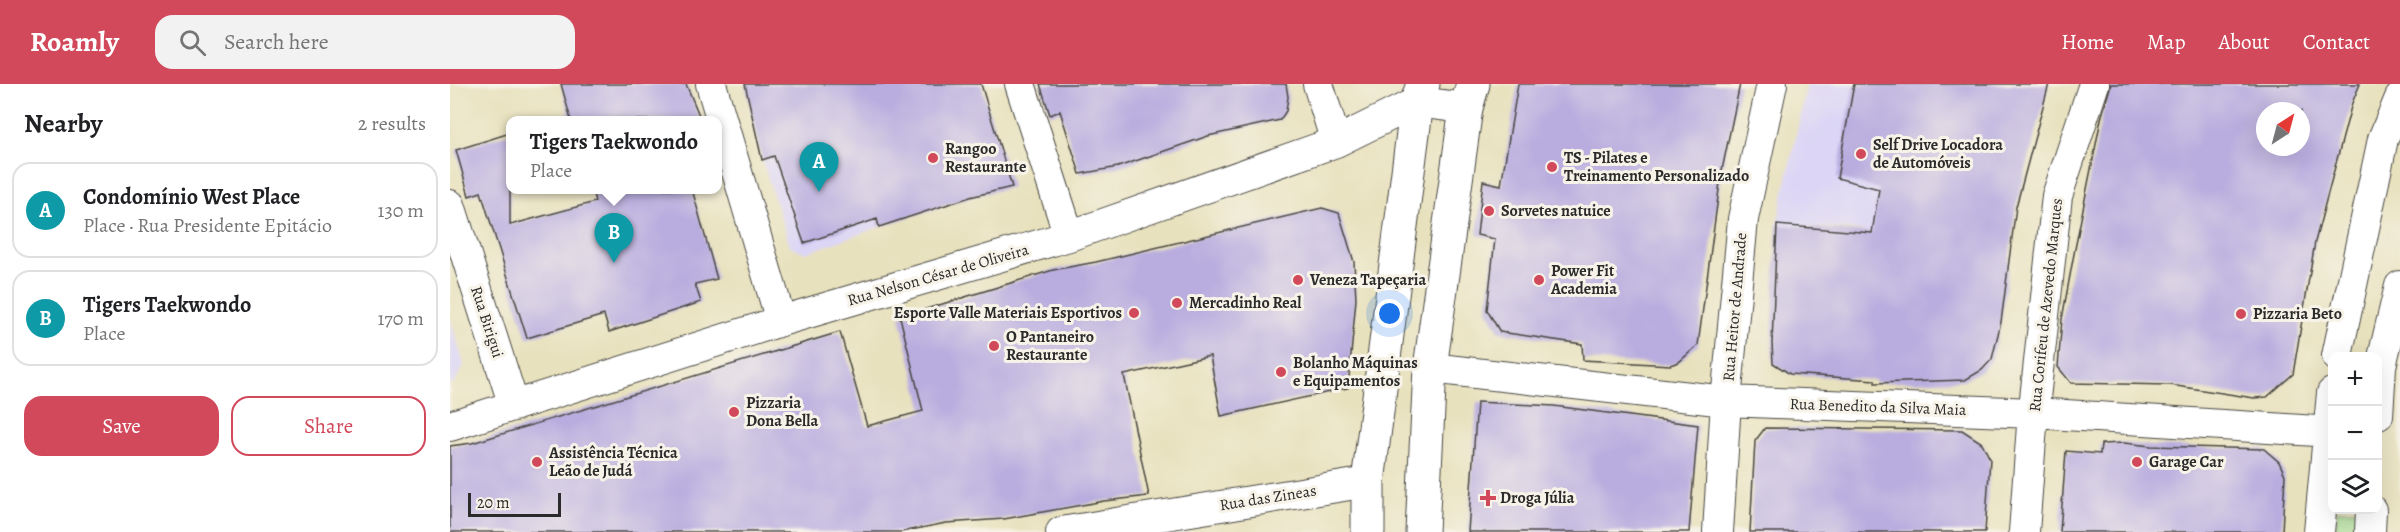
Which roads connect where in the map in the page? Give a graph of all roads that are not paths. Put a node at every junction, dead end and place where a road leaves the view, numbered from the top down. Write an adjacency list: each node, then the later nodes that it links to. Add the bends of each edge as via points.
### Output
1 (711, 84): 9 (street)
2 (1020, 84): 13 (street)
3 (1318, 84): 11 (street)
4 (1772, 84): 18 (street, Rua Heitor de Andrade, via 1743,219)
5 (2094, 84): 21 (street, Rua Corifeu de Azevedo Marques, via 2057,196)
6 (1420, 93): 7 (street); 11 (street, Rua Nelson César de Oliveira); 25 (main road)
7 (1469, 96): 17 (main road)
8 (2400, 98): 16 (street, via 2383,139)
9 (720, 116)
10 (722, 121): 15 (street)
11 (1336, 142): 13 (street, Rua Nelson César de Oliveira)
12 (450, 205): 19 (street, Rua Birigui)
13 (1069, 236): 15 (street, Rua Nelson César de Oliveira)
14 (2400, 286): 20 (street, via 2381,366)
15 (781, 321): 19 (street, Rua Nelson César de Oliveira)
16 (2338, 352)
17 (1430, 368): 18 (street, Rua Benedito da Silva Maia); 29 (main road)
18 (1726, 401): 21 (street, Rua Benedito da Silva Maia); 30 (street, Rua Heitor de Andrade)
19 (514, 406): 22 (street, Rua Nelson César de Oliveira)
20 (2379, 406)
21 (2034, 413): 23 (street, Rua Benedito da Silva Maia); 31 (street, Rua Corifeu de Azevedo Marques)
22 (450, 426)
23 (2328, 431)
24 (2328, 449): 32 (street)
25 (1368, 482): 27 (street, Rua das Zineas); 28 (main road)
26 (2371, 514): 33 (street)
27 (1061, 532)
28 (1368, 532)
29 (1422, 532)
30 (1718, 532)
31 (2024, 532)
32 (2319, 532)
33 (2370, 532)

